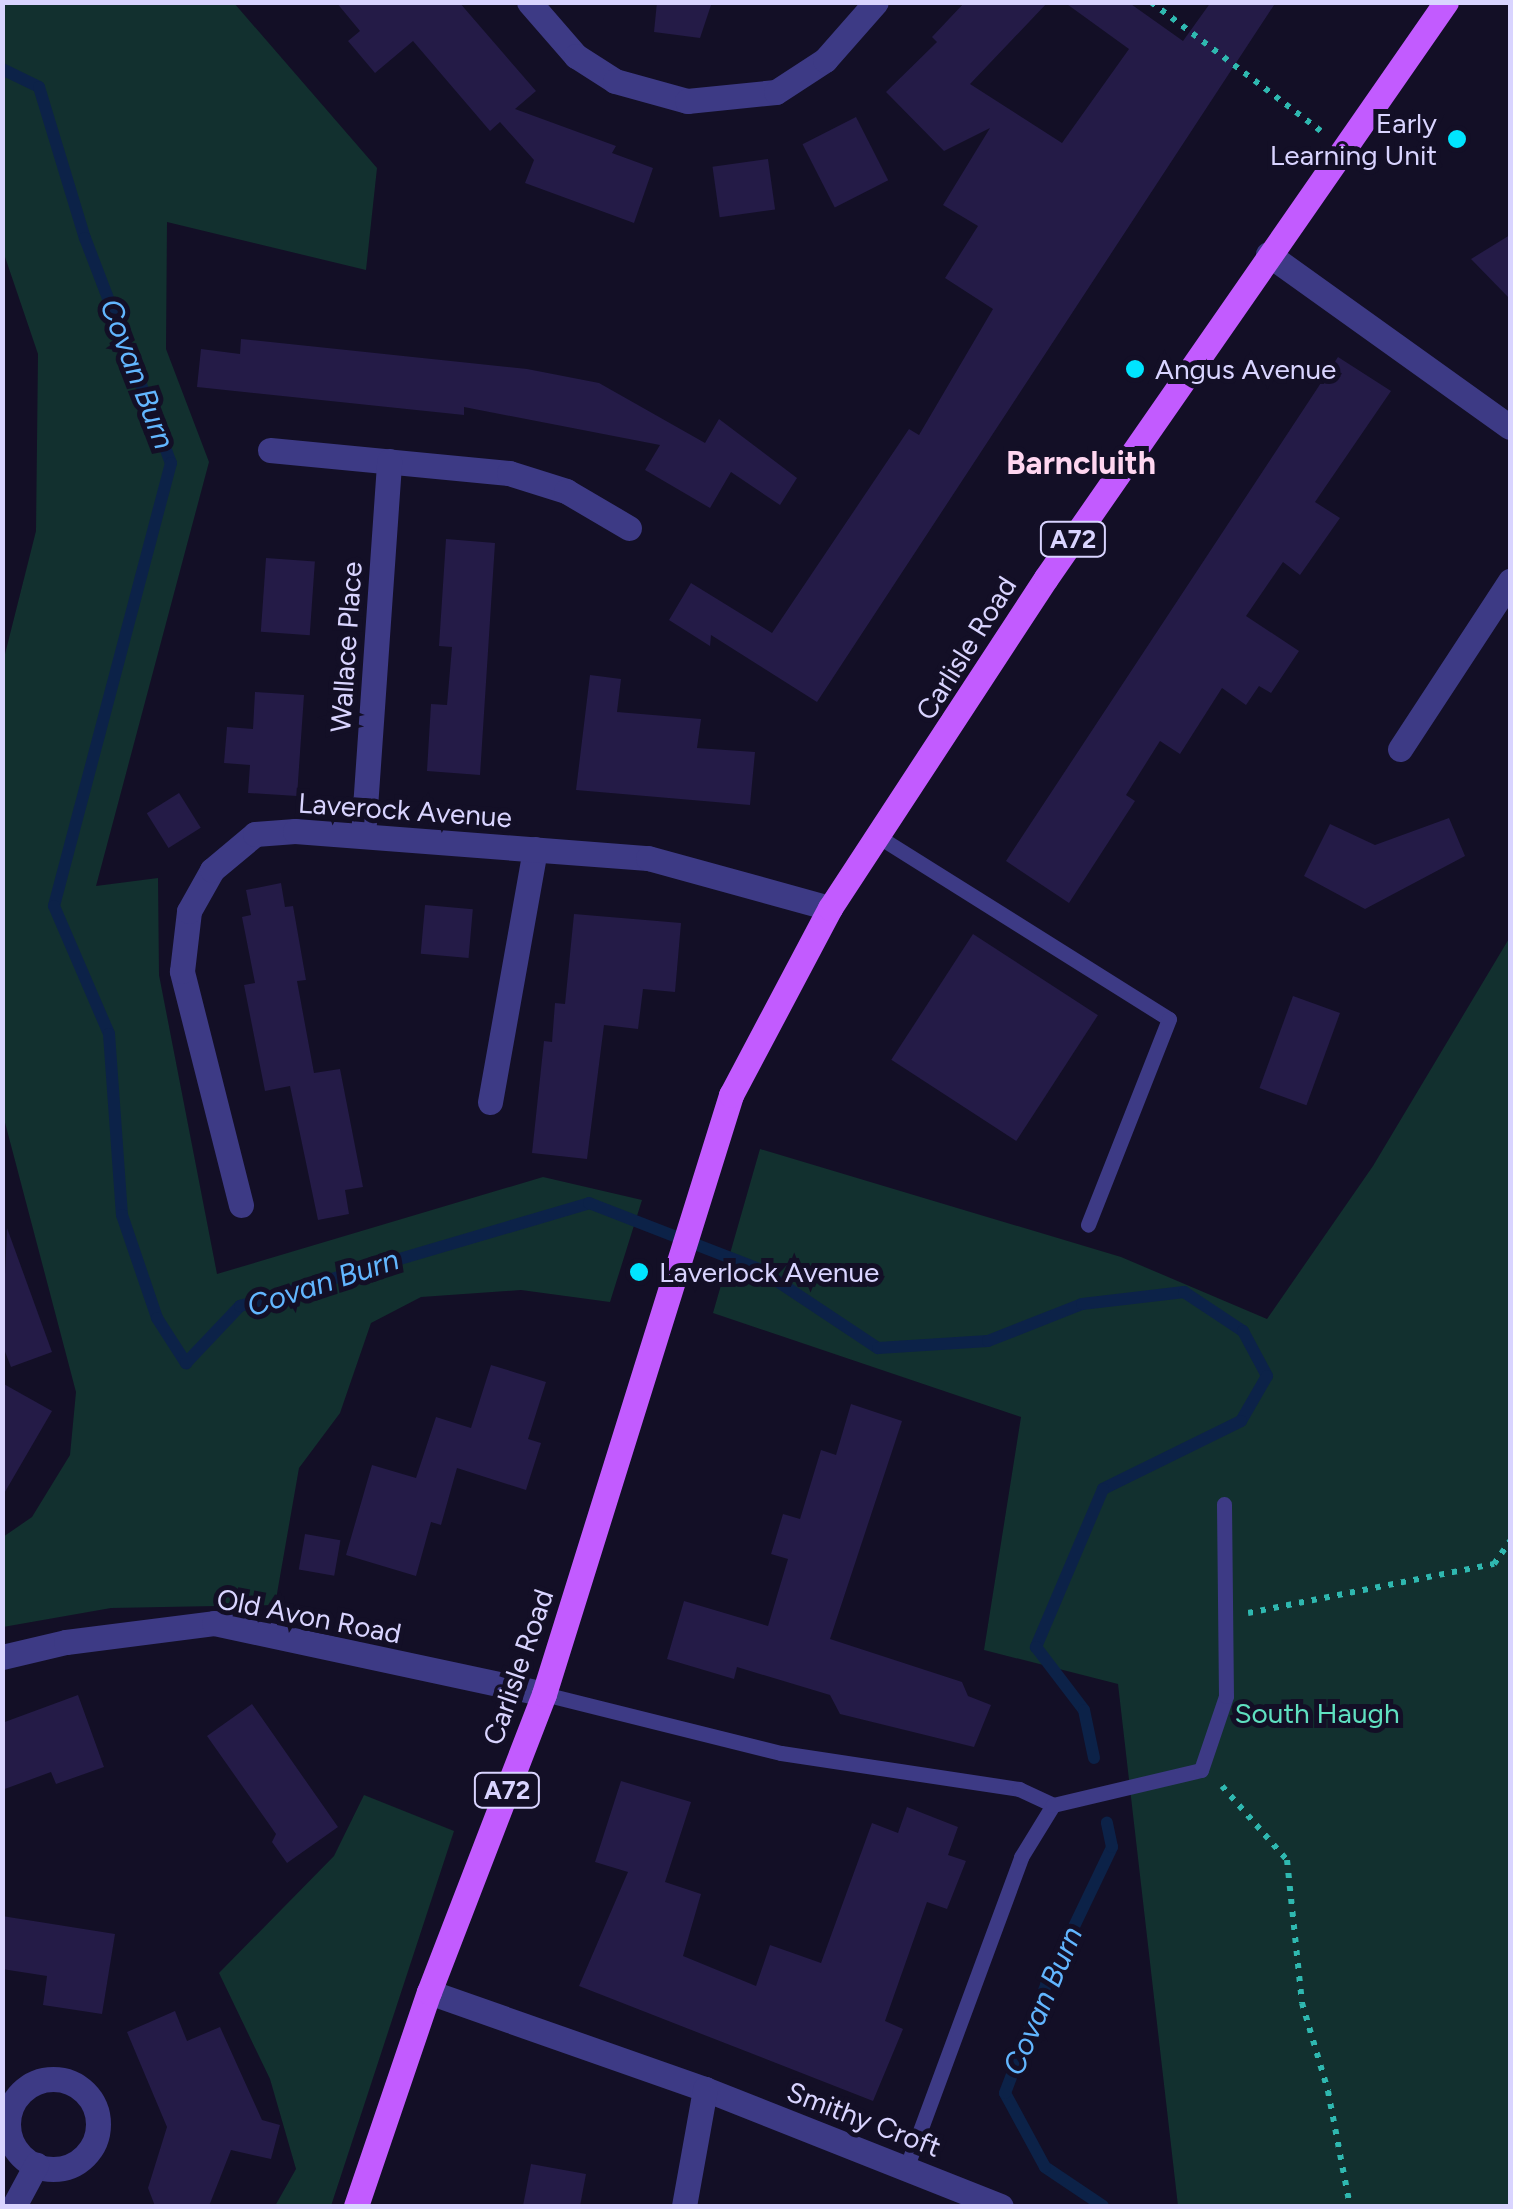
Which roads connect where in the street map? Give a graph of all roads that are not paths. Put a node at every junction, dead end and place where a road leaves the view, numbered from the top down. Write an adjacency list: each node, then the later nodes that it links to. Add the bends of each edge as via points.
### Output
1 (529, 2): 2 (street, via 576,56 615,81 687,101 776,92 825,60)
2 (876, 2)
3 (1446, 2): 4 (main road, Carlisle Road / A72)
4 (1268, 254): 5 (street); 12 (main road, Carlisle Road / A72)
5 (1510, 427)
6 (270, 450): 7 (street)
7 (390, 461): 8 (street, via 509,472 566,491); 11 (street, Wallace Place)
8 (629, 528)
9 (1510, 581): 10 (street)
10 (1400, 749)
11 (363, 836): 13 (street, Laverock Avenue); 16 (street, Laverock Avenue, via 255,834 212,870 189,911 182,971)
12 (879, 837): 14 (main road, Carlisle Road / A72); 17 (lane, via 1169,1019)
13 (536, 848): 14 (street, Laverock Avenue, via 648,858); 15 (street, Laverock Avenue)
14 (830, 908): 20 (main road, Carlisle Road / A72, via 731,1094)
15 (490, 1102)
16 (241, 1205)
17 (1088, 1225)
18 (1224, 1504): 21 (lane, via 1226,1696 1201,1770)
19 (2, 1657): 20 (street, Old Avon Road, via 214,1623)
20 (544, 1694): 21 (lane, via 782,1753 1020,1790); 22 (main road, Carlisle Road / A72)
21 (1053, 1804): 25 (lane, via 1021,1857)
22 (429, 1992): 23 (street, Smithy Croft); 27 (main road, Carlisle Road / A72)
23 (705, 2089): 25 (street, Smithy Croft); 28 (street)
24 (36, 2165): 26 (street)
25 (907, 2166): 29 (street, Smithy Croft)
26 (14, 2206)
27 (356, 2206)
28 (684, 2206)
29 (1001, 2206)

